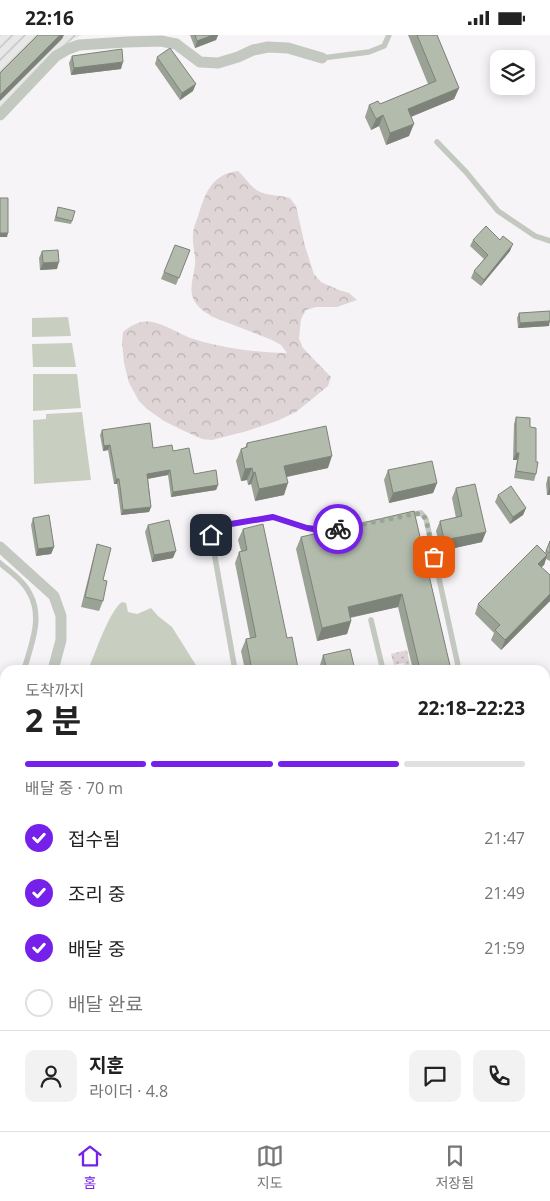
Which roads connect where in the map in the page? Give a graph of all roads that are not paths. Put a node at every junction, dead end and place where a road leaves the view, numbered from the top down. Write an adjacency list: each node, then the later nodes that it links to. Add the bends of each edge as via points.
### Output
1 (389, 35): 2 (lane, via 384,46 369,52)
2 (322, 58): 3 (street, via 288,48 268,47 218,63 200,62 176,45 160,41 79,45 56,56)
3 (0, 115)
4 (437, 141): 5 (lane, via 498,211)
5 (550, 241)
6 (402, 516): 15 (lane, via 421,513 426,519)
7 (338, 529): 13 (lane, via 307,528 273,517 213,527 211,535)
8 (0, 547): 12 (street, via 54,596 61,615 61,640)
9 (0, 563): 11 (lane, via 30,592 36,609 36,623)
10 (371, 621): 14 (lane)
11 (25, 665)
12 (54, 665)
13 (234, 665)
14 (382, 665)
15 (458, 665)

